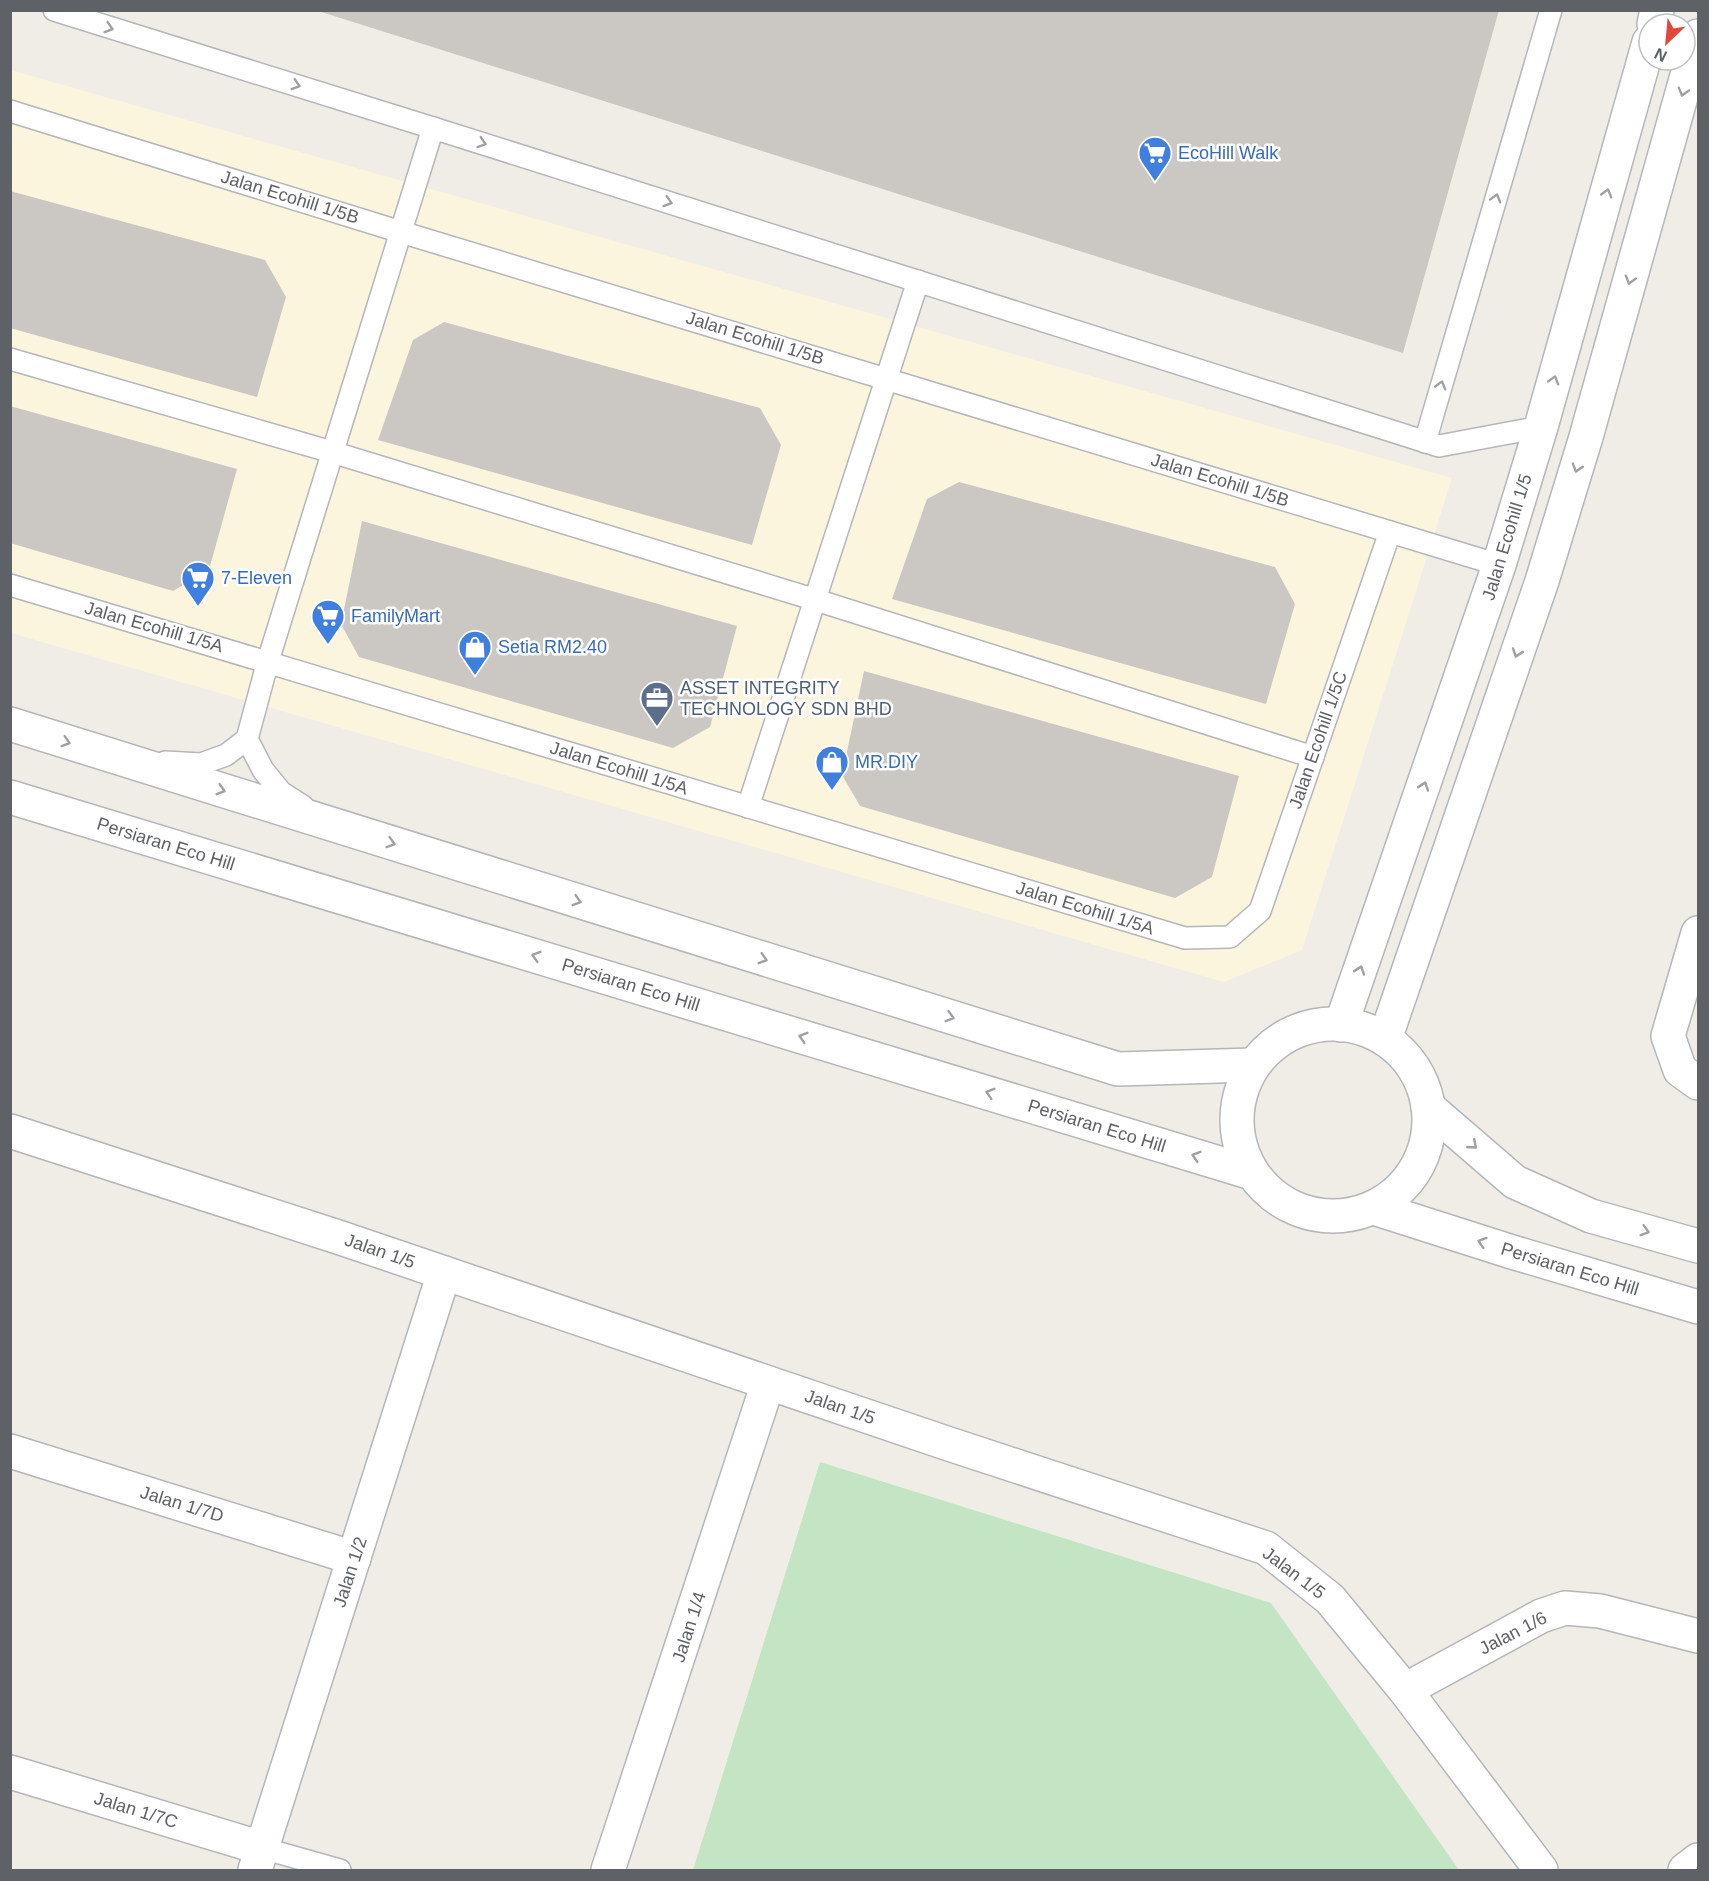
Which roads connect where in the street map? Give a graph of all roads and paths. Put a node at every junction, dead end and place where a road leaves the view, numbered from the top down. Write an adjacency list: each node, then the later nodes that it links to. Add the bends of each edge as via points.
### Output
1 (54, 10): 6 (lane, one-way to 6)
2 (1551, 10): 12 (lane, one-way to 2)
3 (1698, 36): 29 (street, one-way to 29, via 1542,581)
4 (1641, 72): 11 (street, Jalan Ecohill 1/5, one-way to 4)
5 (10, 111): 7 (lane, Jalan Ecohill 1/5B)
6 (433, 128): 7 (lane); 8 (lane, one-way to 8)
7 (401, 232): 10 (lane, Jalan Ecohill 1/5B); 13 (lane)
8 (918, 281): 10 (lane); 12 (lane)
9 (10, 359): 13 (lane)
10 (887, 378): 14 (lane, Jalan Ecohill 1/5B); 17 (lane)
11 (1540, 428): 12 (lane, via 1439,446); 15 (street, Jalan Ecohill 1/5)
12 (1425, 442)
13 (332, 452): 17 (lane); 18 (lane)
14 (1390, 532): 15 (lane, Jalan Ecohill 1/5B); 21 (lane, Jalan Ecohill 1/5C)
15 (1499, 566): 28 (street, Jalan Ecohill 1/5, one-way to 15)
16 (10, 585): 18 (lane, Jalan Ecohill 1/5A)
17 (816, 600): 21 (lane); 24 (lane)
18 (268, 661): 20 (lane); 24 (lane, Jalan Ecohill 1/5A)
19 (10, 724): 22 (street, one-way to 22)
20 (247, 739): 22 (lane, via 226,755 201,764); 25 (lane, via 263,770 281,792)
21 (1312, 757): 27 (lane, Jalan Ecohill 1/5C, via 1260,911)
22 (125, 760): 25 (street, one-way to 25)
23 (10, 797): 34 (street, Persiaran Eco Hill, one-way to 23)
24 (748, 807): 27 (lane, Jalan Ecohill 1/5A, via 1185,938)
25 (335, 825): 30 (street, one-way to 30, via 1118,1069)
26 (1698, 933): 31 (street, via 1668,1036 1680,1070)
27 (1230, 937)
28 (1341, 1025): 29 (street, Persiaran Eco Hill); 30 (street, Persiaran Eco Hill, via 1301,1029 1275,1043)
29 (1385, 1039): 32 (street, Persiaran Eco Hill, via 1405,1057 1421,1080)
30 (1254, 1065): 34 (street, Persiaran Eco Hill, via 1241,1090 1236,1118 1240,1146)
31 (1698, 1083)
32 (1428, 1107): 35 (street, Persiaran Eco Hill, via 1428,1137 1418,1167 1399,1191); 36 (street, one-way to 36, via 1515,1182 1591,1216)
33 (10, 1131): 37 (street, Jalan 1/5)
34 (1252, 1173): 35 (street, Persiaran Eco Hill, via 1270,1193 1293,1208 1320,1216 1347,1216)
35 (1374, 1208): 38 (street, Persiaran Eco Hill, one-way to 35)
36 (1698, 1246)
37 (444, 1273): 39 (street, Jalan 1/5); 41 (street, Jalan 1/2)
38 (1698, 1307)
39 (768, 1383): 43 (street, Jalan 1/5, via 1266,1548 1330,1599); 48 (street, Jalan 1/4)
40 (10, 1451): 41 (street, Jalan 1/7D)
41 (354, 1558): 45 (street, Jalan 1/2)
42 (1698, 1636): 43 (street, Jalan 1/6, via 1600,1611 1565,1608 1541,1616)
43 (1405, 1690): 49 (street, Jalan 1/5)
44 (10, 1772): 45 (street, Jalan 1/7C)
45 (258, 1859): 47 (lane)
46 (1698, 1860): 50 (street)
47 (340, 1870)
48 (608, 1870)
49 (1541, 1870)
50 (1685, 1870)

